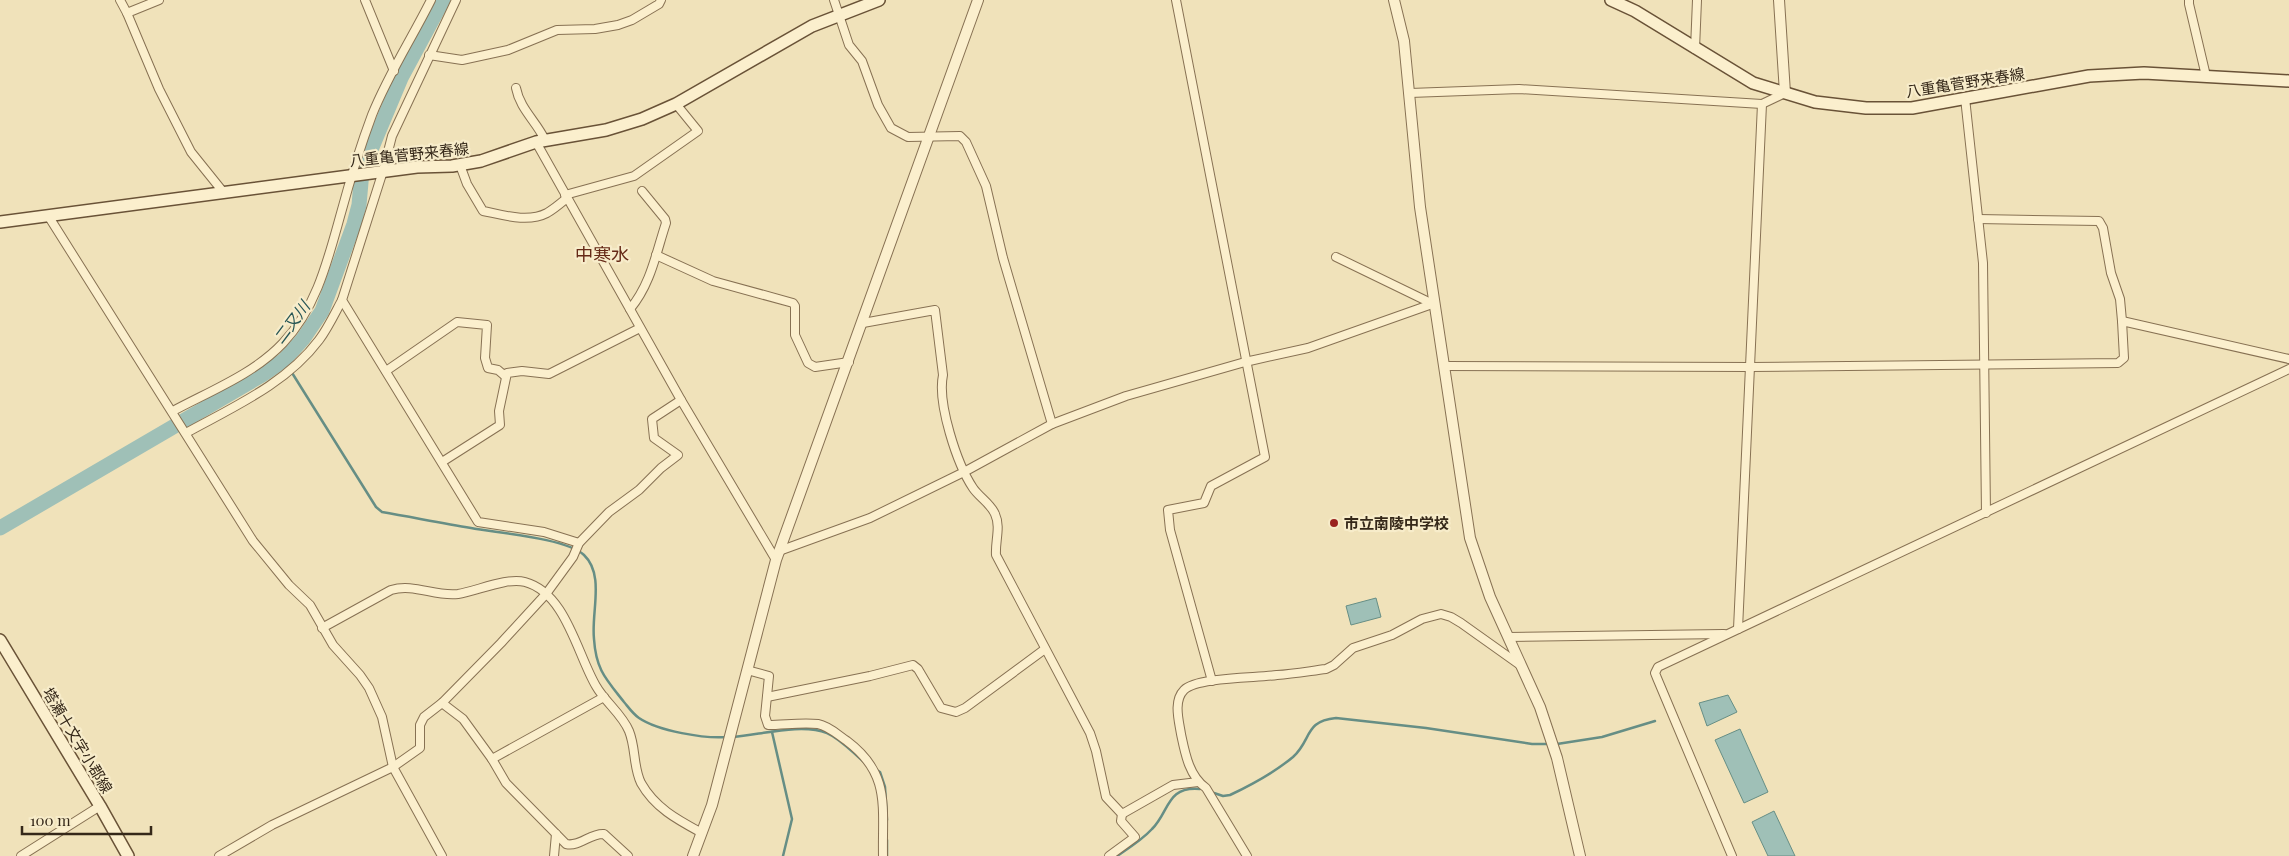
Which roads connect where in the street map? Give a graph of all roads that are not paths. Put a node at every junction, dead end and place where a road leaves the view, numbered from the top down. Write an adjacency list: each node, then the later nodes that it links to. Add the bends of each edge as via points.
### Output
1 (120, 0): 16 (street)
2 (159, 0): 16 (street)
3 (364, 0): 20 (street)
4 (431, 0): 20 (street)
5 (456, 0): 19 (street)
6 (661, 0): 19 (street, via 632,20 618,25 557,30 508,50 462,60)
7 (834, 0): 17 (street)
8 (879, 0): 17 (main road, 八重亀菅野来春線)
9 (978, 0): 29 (street)
10 (1176, 0): 50 (street)
11 (1394, 0): 24 (street, via 1404,41)
12 (1611, 0): 18 (main road, 八重亀菅野来春線)
13 (1697, 0): 18 (street)
14 (1779, 0): 25 (street)
15 (2190, 0): 21 (street)
16 (127, 13): 35 (street, via 159,89 191,152)
17 (840, 14): 27 (main road, 八重亀菅野来春線, via 812,26); 29 (street, via 850,45 862,61 878,105 891,128 908,137)
18 (1695, 49): 25 (main road, 八重亀菅野来春線, via 1753,83)
19 (429, 55): 32 (street, via 392,136)
20 (394, 71): 33 (street, via 373,114)
21 (2206, 76): 22 (main road, 八重亀菅野来春線); 26 (main road, 八重亀菅野来春線, via 2144,73 2089,76)
22 (2289, 81)
23 (516, 88): 30 (street, via 522,108 539,128)
24 (1410, 93): 28 (street, via 1520,89); 43 (street, via 1420,207)
25 (1785, 93): 26 (main road, 八重亀菅野来春線, via 1815,102 1866,108 1912,108); 28 (street)
26 (1966, 98): 38 (street)
27 (676, 104): 30 (main road, 八重亀菅野来春線, via 606,130); 36 (street, via 698,131 634,176)
28 (1762, 104): 53 (street)
29 (930, 137): 46 (street); 59 (street, via 960,136 966,142 986,186 1003,258)
30 (540, 141): 31 (main road, 八重亀菅野来春線); 36 (street)
31 (460, 165): 32 (main road, 八重亀菅野来春線); 36 (street, via 483,211 522,218 539,216)
32 (383, 171): 33 (main road, 八重亀菅野来春線); 42 (street)
33 (351, 175): 35 (main road, 八重亀菅野来春線); 58 (street, via 320,283 312,303 292,334 253,368)
34 (642, 191): 40 (street, via 665,219)
35 (224, 193): 37 (main road, 八重亀菅野来春線)
36 (566, 196): 44 (street)
37 (50, 216): 39 (main road, 八重亀菅野来春線); 58 (street)
38 (1978, 219): 45 (street, via 2099,221 2120,299); 51 (street, via 1983,263)
39 (0, 222)
40 (656, 255): 44 (street, via 646,284); 49 (street, via 713,281 792,303 795,306 795,334 808,363 816,366)
41 (1336, 257): 43 (street)
42 (342, 300): 55 (street); 60 (street, via 319,340 295,367)
43 (1434, 304): 50 (street, via 1308,348); 52 (street)
44 (630, 309): 47 (street)
45 (2122, 321): 48 (street); 51 (street, via 2124,358 2118,363)
46 (863, 323): 49 (street); 62 (street, via 935,310 944,413)
47 (640, 328): 56 (street, via 549,374 522,371); 57 (street)
48 (2289, 359)
49 (849, 362): 65 (street)
50 (1244, 362): 59 (street, via 1126,396); 75 (street, via 1264,457 1211,486 1204,503 1168,510 1170,530)
51 (1983, 364): 53 (street); 63 (street)
52 (1444, 366): 53 (street); 70 (street, via 1470,538)
53 (1751, 367): 68 (street)
54 (2289, 369): 63 (street)
55 (386, 370): 56 (street, via 457,322 487,326 485,358 488,368); 61 (street)
56 (505, 376): 61 (street, via 500,425)
57 (682, 400): 64 (street, via 652,419 654,438 678,455 609,512); 65 (street)
58 (173, 411): 60 (street)
59 (1052, 424): 62 (street)
60 (186, 433): 67 (street, via 253,541 310,605)
61 (442, 462): 64 (street, via 478,522 544,532)
62 (964, 472): 65 (street, via 870,518); 72 (street, via 981,499 995,512 998,526 996,555)
63 (1986, 513): 68 (street)
64 (580, 543): 66 (street)
65 (777, 556): 74 (street)
66 (546, 594): 67 (street, via 521,581 457,594 400,588 390,590); 76 (street, via 576,637 594,682); 78 (street)
67 (322, 628): 80 (street, via 368,688 382,717)
68 (1738, 629): 69 (street)
69 (1728, 634): 70 (street); 97 (street, via 1658,667 1656,673)
70 (1508, 637): 73 (street)
71 (0, 640): 82 (main road, 塔瀬十文字小郡線)
72 (1045, 648): 77 (street, via 956,712 941,708 918,669 912,666); 83 (street, via 1090,733 1106,798)
73 (1522, 666): 75 (street, via 1462,623 1441,614 1354,648 1326,669); 96 (street, via 1554,750)
74 (747, 670): 77 (street, via 769,676); 84 (street)
75 (1212, 681): 81 (street, via 1192,685 1182,691 1178,701 1177,714 1185,753)
76 (604, 697): 79 (street); 84 (street, via 627,727 636,769 653,800 670,816)
77 (767, 697): 93 (street, via 765,716 768,725 818,724 830,728 868,760 881,788)
78 (442, 703): 79 (street, via 463,719); 80 (street, via 424,717 420,725 420,748)
79 (492, 759): 85 (street, via 506,783)
80 (393, 767): 88 (street, via 272,825); 89 (street)
81 (1198, 782): 83 (street, via 1173,785); 95 (street, via 1206,788)
82 (100, 806): 86 (street); 87 (main road, 塔瀬十文字小郡線)
83 (1122, 814): 94 (street, via 1121,820 1135,837)
84 (702, 833): 92 (street)
85 (556, 834): 90 (street); 91 (street, via 571,846 604,834)
86 (21, 856)
87 (128, 856)
88 (219, 856)
89 (442, 856)
90 (554, 856)
91 (628, 856)
92 (693, 856)
93 (882, 856)
94 (1109, 856)
95 (1247, 856)
96 (1580, 856)
97 (1732, 856)

